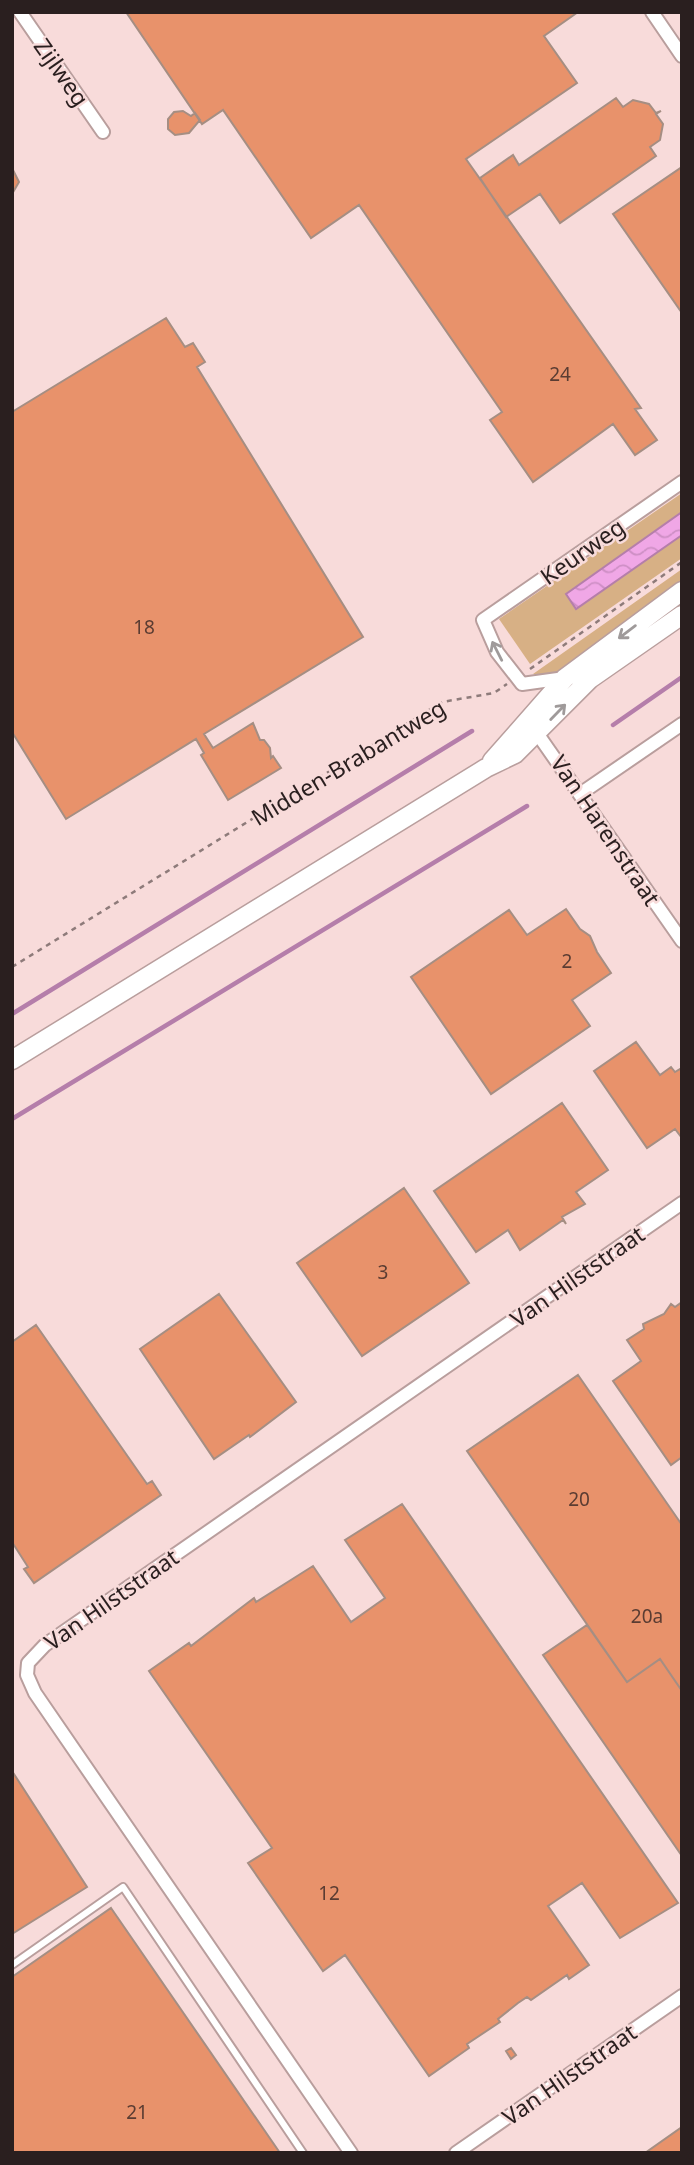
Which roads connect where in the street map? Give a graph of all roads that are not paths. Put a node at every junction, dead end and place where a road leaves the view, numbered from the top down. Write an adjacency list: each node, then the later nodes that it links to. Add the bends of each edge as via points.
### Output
1 (20, 12): 4 (street, Zijlweg)
2 (652, 12): 3 (street)
3 (682, 56)
4 (103, 132)
5 (682, 482): 8 (street, Keurweg, one-way to 5, via 522,684 497,652 483,621)
6 (682, 591): 8 (street, one-way to 8)
7 (682, 615): 10 (street, one-way to 7, via 590,679)
8 (565, 678): 10 (street)
9 (682, 724): 11 (street)
10 (533, 727): 11 (street, Van Harenstraat); 13 (street, via 485,768)
11 (580, 794): 12 (street, Van Harenstraat)
12 (682, 941)
13 (12, 1060)
14 (682, 1203): 18 (street, Van Hilststraat, via 45,1645 28,1664 27,1675 35,1693)
15 (12, 1965): 17 (lane, via 123,1887)
16 (682, 1996): 19 (street, Van Hilststraat)
17 (303, 2153)
18 (351, 2153)
19 (456, 2153)

